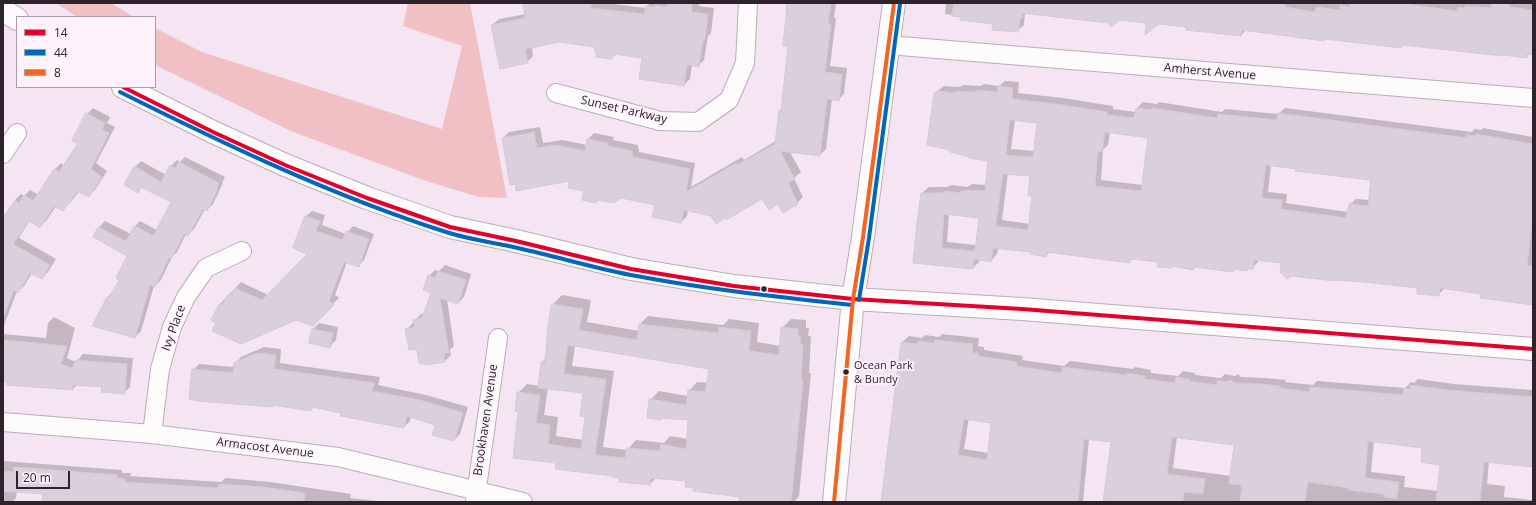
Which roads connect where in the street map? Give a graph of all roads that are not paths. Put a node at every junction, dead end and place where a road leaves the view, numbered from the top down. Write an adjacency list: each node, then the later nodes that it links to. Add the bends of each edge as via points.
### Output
1 (748, 3): 7 (street, Sunset Parkway, via 745,63 729,100 698,122 660,121)
2 (894, 3): 5 (main road)
3 (3, 10): 4 (main road)
4 (16, 18)
5 (888, 45): 8 (street, Amherst Avenue); 12 (main road)
6 (125, 88): 12 (main road, via 285,165 367,198 450,227 631,269 734,286)
7 (556, 93)
8 (1533, 98)
9 (17, 133): 10 (street)
10 (3, 154)
11 (242, 251): 16 (street, Ivy Place, via 206,268 186,297 172,327 160,369)
12 (853, 299): 14 (main road, via 1022,309); 19 (main road)
13 (498, 338): 17 (street, Brookhaven Avenue)
14 (1533, 349)
15 (3, 422): 16 (street, Armacost Avenue)
16 (152, 434): 17 (street, Armacost Avenue, via 338,457)
17 (476, 497): 18 (street, Armacost Avenue)
18 (523, 502)
19 (834, 502)

